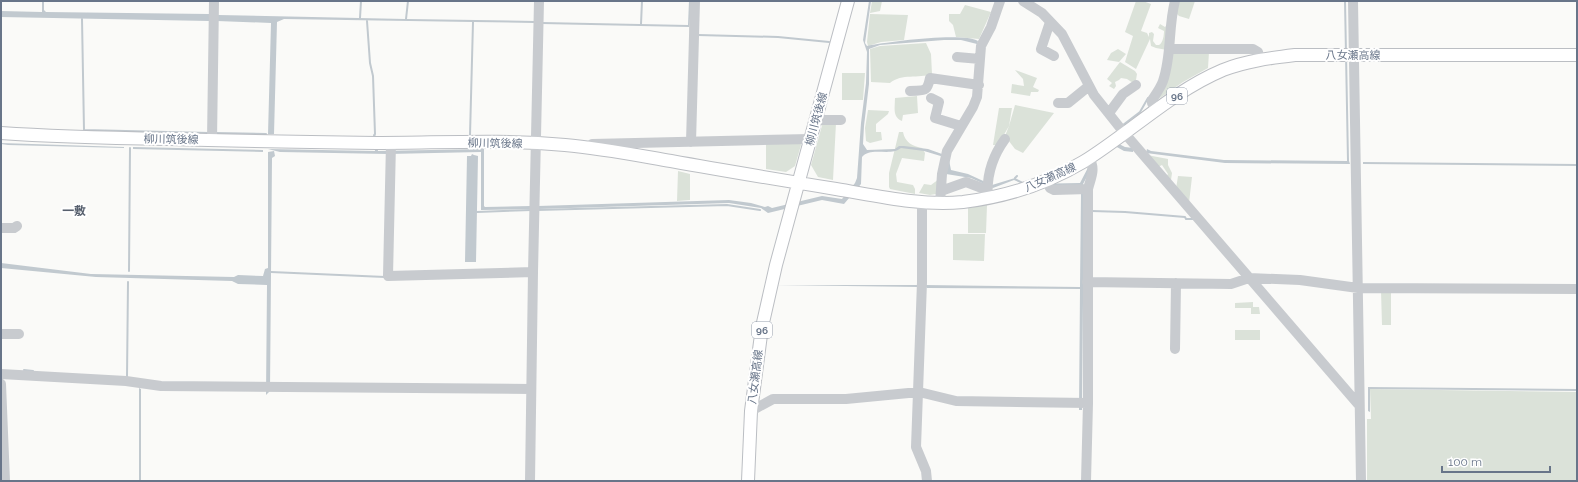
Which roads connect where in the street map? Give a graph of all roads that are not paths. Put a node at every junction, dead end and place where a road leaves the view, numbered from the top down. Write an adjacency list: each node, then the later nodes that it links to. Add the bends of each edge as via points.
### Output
1 (214, 1): 32 (street)
2 (539, 1): 35 (street)
3 (695, 1): 33 (street)
4 (848, 1): 25 (main road, 柳川筑後線)
5 (1000, 1): 15 (street, via 981,46)
6 (1023, 1): 9 (street, via 1042,13)
7 (1175, 1): 10 (street)
8 (1353, 1): 11 (street)
9 (1050, 22): 13 (street, via 1041,49); 19 (street, via 1062,34)
10 (1169, 49): 16 (street, via 1254,49 1258,52); 23 (street, via 1163,82 1152,100)
11 (1353, 55): 12 (main road, 八女瀬高線 / 96); 16 (main road, 八女瀬高線 / 96, via 1295,55); 50 (street)
12 (1577, 55)
13 (1054, 56)
14 (957, 57): 15 (street)
15 (980, 59): 18 (street)
16 (1260, 60): 23 (main road, 八女瀬高線 / 96, via 1223,70 1199,82)
17 (1136, 85): 24 (street, via 1124,94)
18 (979, 86): 20 (street, via 930,78 925,90); 27 (street, via 977,97)
19 (1089, 86): 22 (street, via 1068,103); 24 (street)
20 (910, 91)
21 (931, 98): 27 (street, via 939,102 936,118)
22 (1058, 103)
23 (1157, 110): 29 (main road, 八女瀬高線 / 96)
24 (1108, 113): 29 (street)
25 (816, 120): 26 (street); 30 (main road, 柳川筑後線)
26 (841, 120)
27 (961, 126): 42 (street, via 947,150)
28 (1, 133): 32 (main road, 柳川筑後線)
29 (1124, 133): 37 (main road, 八女瀬高線 / 96); 47 (street)
30 (810, 139): 33 (street); 39 (main road, 柳川筑後線)
31 (1005, 139): 41 (street, via 989,170)
32 (212, 140): 34 (main road, 柳川筑後線)
33 (691, 142): 36 (street)
34 (391, 143): 35 (main road, 柳川筑後線); 46 (street, via 388,276)
35 (536, 144): 39 (main road, 柳川筑後線, via 586,148); 46 (street)
36 (588, 145)
37 (1089, 158): 38 (main road, 八女瀬高線 / 96); 40 (street, via 1094,170)
38 (1046, 180): 40 (street, via 1054,190); 41 (main road, 八女瀬高線 / 96, via 1014,192)
39 (798, 183): 43 (main road, 八女瀬高線 / 96); 61 (main road, 八女瀬高線 / 96, via 762,327)
40 (1088, 189): 48 (street)
41 (987, 194): 42 (main road, 八女瀬高線 / 96, via 962,202); 42 (street, via 966,182)
42 (940, 197): 43 (main road, 八女瀬高線 / 96)
43 (922, 202): 58 (street)
44 (17, 226): 45 (street)
45 (1, 228)
46 (532, 272): 57 (street)
47 (1249, 278): 49 (street, via 1230,284); 50 (street, via 1300,280); 60 (street)
48 (1087, 282): 49 (street); 59 (street)
49 (1176, 283): 54 (street)
50 (1358, 288): 51 (street); 60 (street)
51 (1577, 289)
52 (1, 334): 53 (street)
53 (19, 334)
54 (1175, 349)
55 (1, 374): 57 (street, via 126,381 161,386)
56 (1, 384): 62 (street)
57 (531, 389): 63 (street)
58 (919, 392): 59 (street, via 956,401); 61 (street, via 846,399 773,399); 65 (street, via 916,447 926,471)
59 (1088, 403): 66 (street)
60 (1358, 404): 67 (street)
61 (751, 411): 64 (main road, 八女瀬高線 / 96)
62 (4, 481)
63 (530, 481)
64 (748, 481)
65 (927, 481)
66 (1086, 481)
67 (1361, 481)

